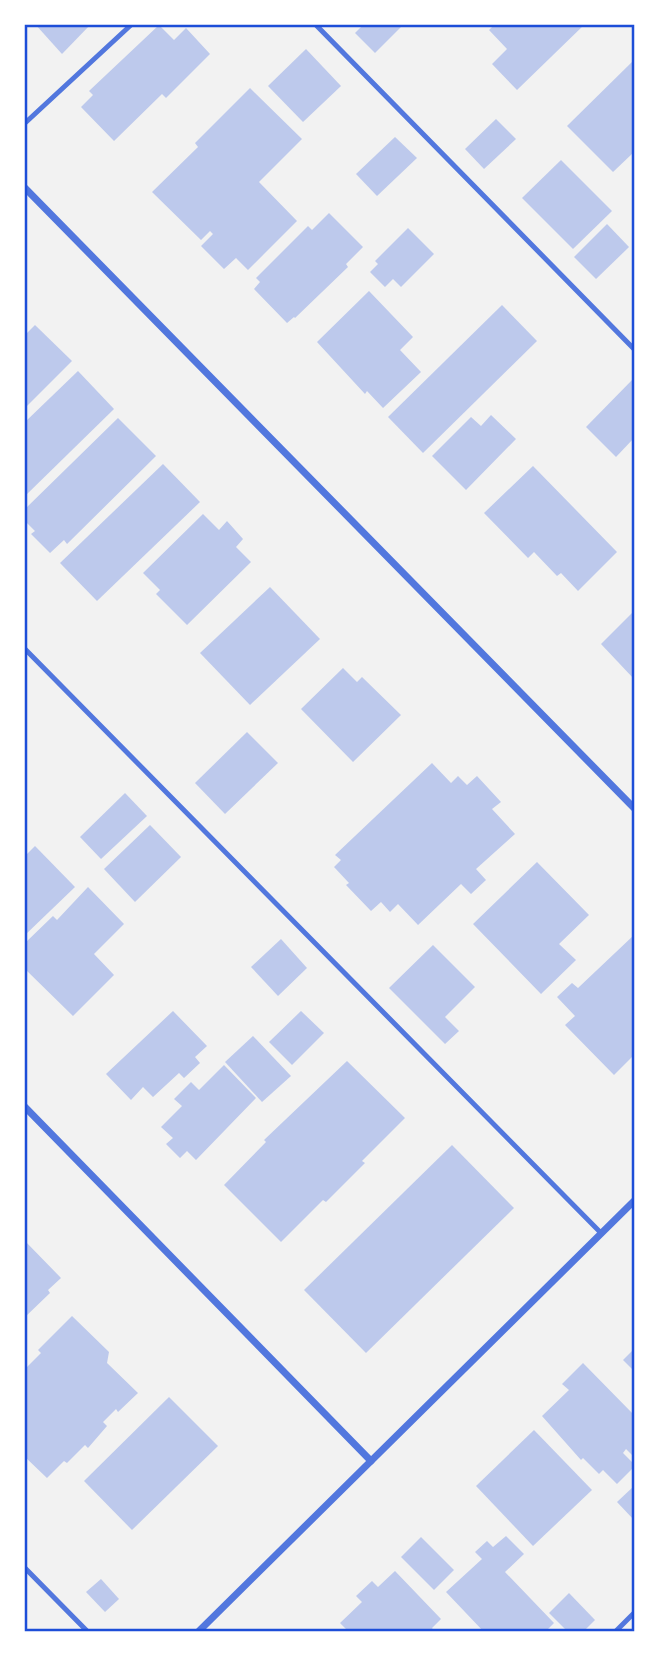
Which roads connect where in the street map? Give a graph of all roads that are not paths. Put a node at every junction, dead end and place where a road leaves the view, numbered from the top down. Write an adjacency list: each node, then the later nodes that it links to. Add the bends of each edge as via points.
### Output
1 (132, 24): 3 (lane)
2 (315, 24): 5 (lane)
3 (24, 124)
4 (24, 187): 7 (street)
5 (635, 349)
6 (24, 648): 10 (lane)
7 (635, 808)
8 (24, 1106): 11 (street)
9 (635, 1201): 10 (street)
10 (601, 1233): 11 (street)
11 (371, 1461): 15 (street)
12 (24, 1567): 14 (lane)
13 (635, 1613): 16 (lane)
14 (88, 1632)
15 (198, 1632)
16 (615, 1632)

